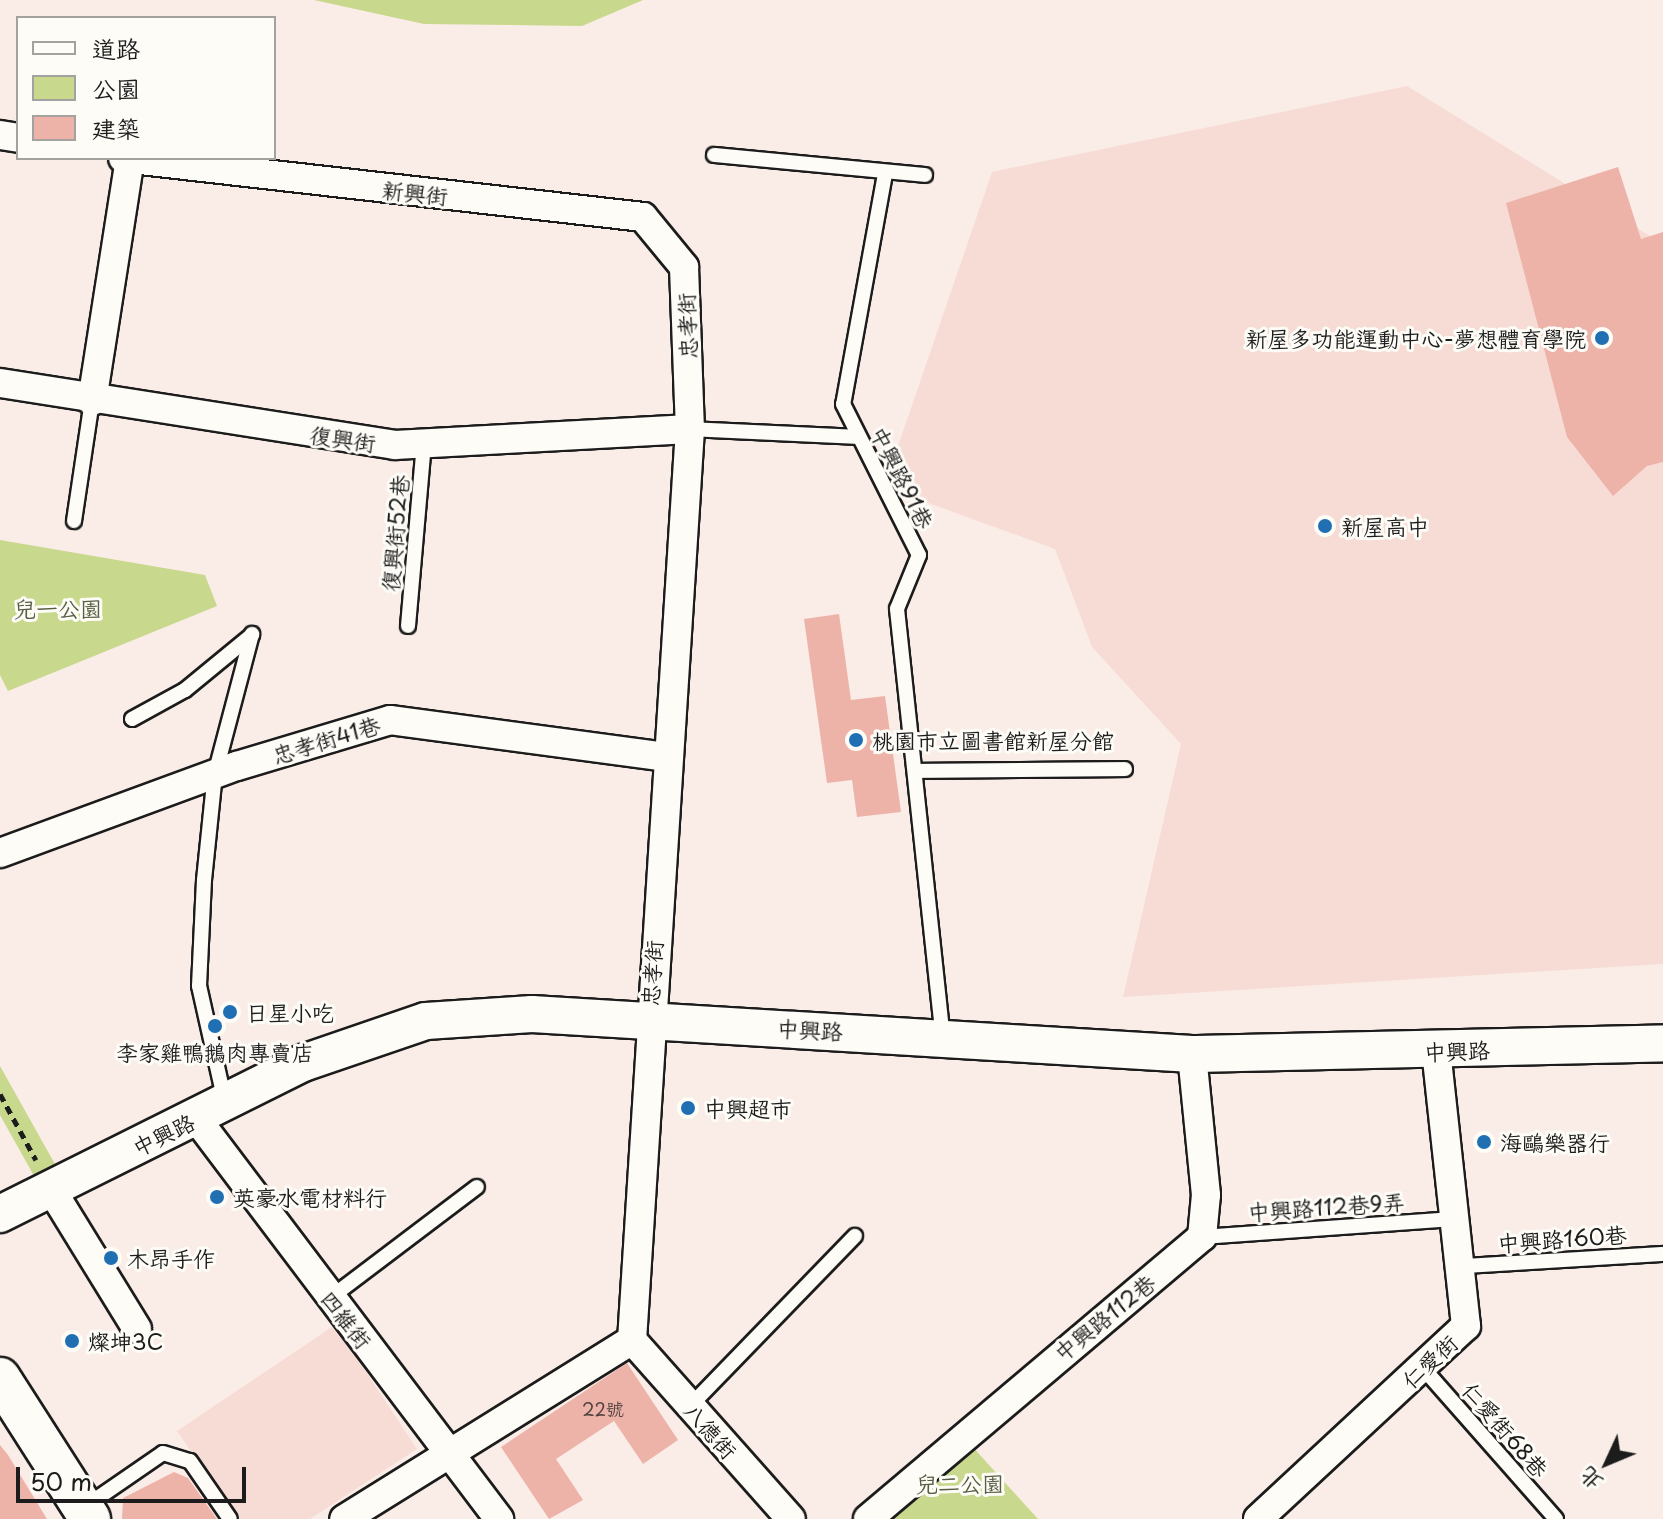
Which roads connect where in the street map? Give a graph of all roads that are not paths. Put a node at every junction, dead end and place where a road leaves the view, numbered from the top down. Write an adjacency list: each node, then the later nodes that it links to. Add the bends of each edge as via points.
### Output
1 (714, 155): 4 (lane)
2 (126, 160): 8 (street)
3 (135, 160): 6 (street, 新興街, via 643,217)
4 (885, 174): 5 (lane); 10 (lane, 中興路91巷, via 843,404)
5 (925, 175)
6 (684, 267): 9 (street, 忠孝街)
7 (0, 383): 8 (street, 復興街)
8 (92, 401): 11 (street, 復興街, via 395,445); 12 (lane)
9 (690, 429): 10 (lane); 11 (street, 復興街); 15 (street, 忠孝街)
10 (858, 437): 17 (lane, 中興路91巷, via 919,555 897,609)
11 (424, 444): 13 (lane, 復興街52巷)
12 (74, 521)
13 (408, 626)
14 (132, 719): 18 (lane, via 185,690 252,634)
15 (666, 757): 18 (street, 忠孝街41巷, via 390,720); 20 (street, 忠孝街)
16 (1125, 769): 17 (lane)
17 (915, 771): 21 (lane, 中興路91巷)
18 (215, 774): 19 (street, 忠孝街41巷); 25 (lane, via 199,986)
19 (0, 853)
20 (647, 1023): 21 (street, 中興路); 25 (street, 中興路, via 532,1014 426,1021 316,1057); 36 (street, 忠孝街)
21 (943, 1037): 24 (street, 中興路)
22 (1663, 1043): 23 (street, 中興路)
23 (1436, 1051): 24 (street, 中興路); 29 (street, 仁愛街)
24 (1192, 1054): 31 (street, via 1206,1195)
25 (210, 1110): 27 (street, 中興路); 34 (street, 四維街)
26 (477, 1187): 34 (lane)
27 (51, 1189): 28 (street, 中興路); 35 (street)
28 (0, 1214)
29 (1453, 1219): 31 (lane, 中興路112巷9弄); 33 (street, 仁愛街)
30 (855, 1236): 39 (lane)
31 (1202, 1237): 46 (street, 中興路112巷)
32 (1663, 1254): 33 (lane, 中興路160巷)
33 (1464, 1266): 37 (street, 仁愛街, via 1466,1326)
34 (330, 1298): 40 (street, 四維街)
35 (137, 1329)
36 (632, 1340): 39 (street, 八德街); 40 (street)
37 (1423, 1368): 47 (street, 仁愛街); 48 (lane, 仁愛街68巷)
38 (0, 1378): 41 (main road)
39 (690, 1406): 45 (street, 八德街)
40 (449, 1451): 43 (street); 44 (street, 四維街)
41 (86, 1514): 42 (lane, via 163,1453 190,1461)
42 (230, 1519)
43 (344, 1519)
44 (499, 1519)
45 (791, 1519)
46 (868, 1519)
47 (1258, 1519)
48 (1556, 1519)

